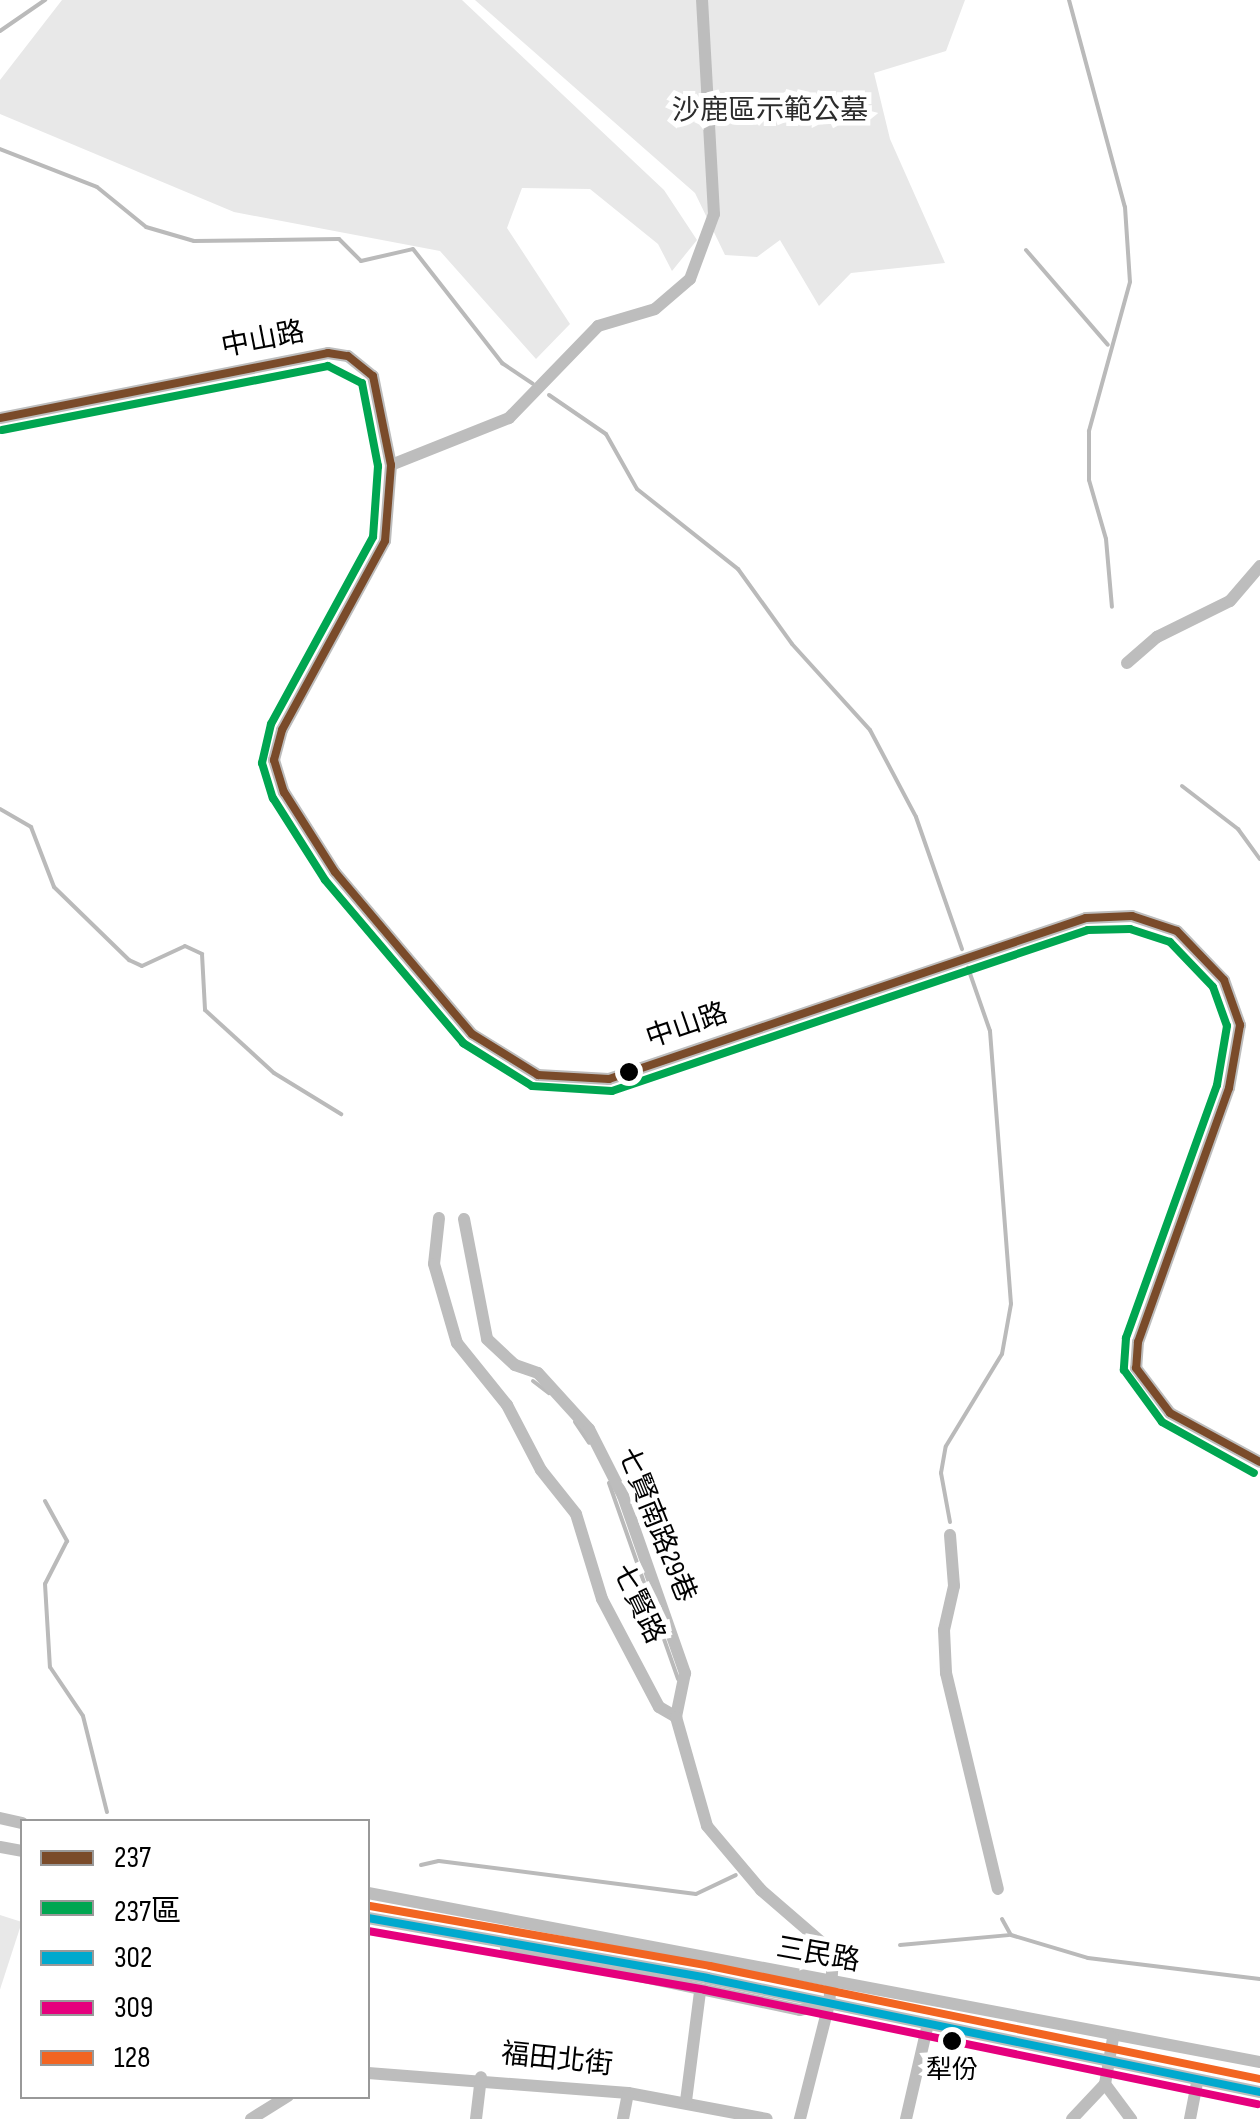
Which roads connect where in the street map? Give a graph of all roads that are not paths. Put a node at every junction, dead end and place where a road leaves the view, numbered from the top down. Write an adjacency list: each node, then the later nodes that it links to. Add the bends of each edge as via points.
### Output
1 (702, 0): 3 (street, via 714,214 690,279 655,310 598,326 509,418)
2 (0, 418): 3 (street, 中山路, via 328,353 348,356 372,376)
3 (391, 465): 8 (street, 中山路, via 380,554 282,730 274,760 284,792 336,872 472,1034 538,1076 609,1079 1086,918 1132,916 1177,931 1224,980 1240,1025 1229,1088 1138,1342 1136,1368 1170,1413)
4 (1260, 566): 5 (street, via 1230,601 1157,637)
5 (1127, 663)
6 (439, 1218): 10 (street, 七賢路, via 434,1264 457,1342 507,1404 541,1470 576,1514 602,1599 659,1707)
7 (464, 1220): 10 (street, 七賢南路29巷, via 487,1339 515,1365 538,1373 589,1429 624,1496 685,1674)
8 (1260, 1462)
9 (950, 1534): 11 (street, via 954,1586 944,1630 946,1673)
10 (676, 1717): 15 (street, 七賢路, via 707,1826 760,1890 834,1953)
11 (998, 1888)
12 (370, 1894): 15 (street, 三民路)
13 (370, 1918): 14 (street, 三民路)
14 (466, 1936): 16 (street, 三民路); 17 (street, 三民路)
15 (830, 1982): 17 (street); 19 (street, 三民路)
16 (700, 1991): 17 (street, 三民路, via 800,2010); 29 (street)
17 (829, 2004): 18 (street, 三民路); 34 (street)
18 (928, 2024): 20 (street, 三民路); 35 (street)
19 (1113, 2038): 20 (street); 21 (street, 三民路)
20 (1111, 2062): 24 (street, 三民路); 25 (street)
21 (1260, 2062)
22 (370, 2073): 23 (street, 福田北街)
23 (481, 2077): 27 (street, 福田北街); 31 (street, 福田北街)
24 (1197, 2082): 26 (street, 三民路); 38 (street)
25 (1105, 2084): 36 (street); 37 (street)
26 (1260, 2092)
27 (628, 2094): 29 (street, 福田北街); 32 (street, 福田北街)
28 (283, 2099): 30 (street)
29 (686, 2101): 33 (street, 福田北街)
30 (251, 2119)
31 (476, 2119)
32 (622, 2119)
33 (766, 2119)
34 (800, 2119)
35 (906, 2119)
36 (1072, 2119)
37 (1131, 2119)
38 (1190, 2119)

